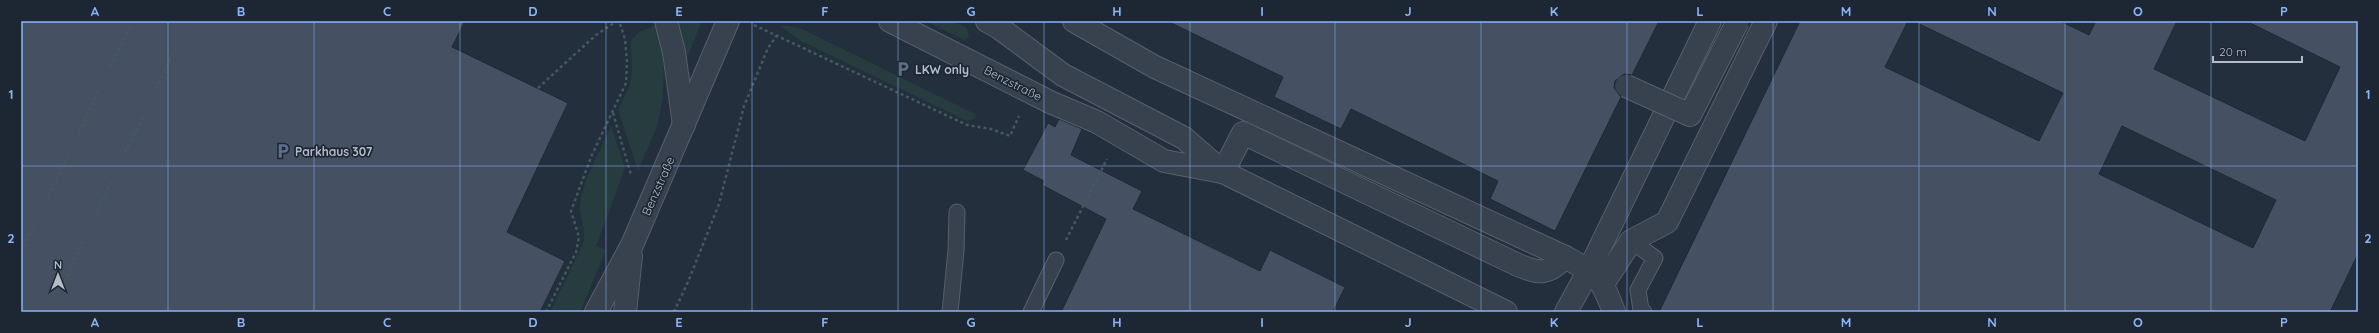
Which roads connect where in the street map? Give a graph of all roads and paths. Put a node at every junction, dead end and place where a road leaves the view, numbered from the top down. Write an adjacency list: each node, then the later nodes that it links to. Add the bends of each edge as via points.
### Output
1 (618, 21): 16 (path, via 596,35); 19 (path, via 624,39 627,62 626,83)
2 (666, 21): 22 (street, via 674,52)
3 (728, 21): 22 (street, Benzstraße)
4 (890, 21): 27 (street, Benzstraße, via 1050,102 1098,122 1164,161)
5 (987, 21): 27 (street, via 1063,75 1184,138)
6 (1074, 21): 39 (street, via 1155,67)
7 (1710, 21): 41 (street)
8 (1738, 21): 15 (street, bridge, via 1690,115)
9 (1766, 21): 35 (street, via 1666,222)
10 (751, 23): 12 (path)
11 (130, 27): 14 (path)
12 (777, 35): 21 (path, via 968,125 1010,136); 48 (path, via 765,55 744,106 719,204)
13 (176, 49): 17 (path)
14 (110, 67)
15 (1626, 86)
16 (538, 88)
17 (156, 89)
18 (99, 91): 23 (path)
19 (612, 112): 29 (path, via 632,173); 45 (path, via 591,157 571,211 579,237 576,252)
20 (145, 113): 24 (path)
21 (1020, 114)
22 (684, 127): 37 (street, Benzstraße)
23 (79, 132)
24 (126, 152)
25 (1110, 153): 33 (path)
26 (68, 156): 30 (path)
27 (1223, 172): 39 (street, via 1243,133 1518,266 1536,272 1554,269); 51 (street)
28 (114, 178): 32 (path)
29 (629, 180)
30 (48, 196)
31 (957, 212): 49 (lane)
32 (94, 217)
33 (1077, 218)
34 (37, 220): 38 (path)
35 (1631, 241): 41 (street); 54 (lane, via 1655,258 1638,290 1641,310)
36 (83, 242): 42 (path)
37 (632, 245): 46 (street, Benzstraße); 47 (street, Benzstraße)
38 (21, 252)
39 (1565, 257): 41 (street)
40 (1056, 260): 50 (lane)
41 (1596, 277): 52 (street); 53 (street)
42 (64, 282)
43 (52, 307): 44 (path)
44 (49, 312)
45 (546, 312)
46 (596, 312)
47 (625, 312)
48 (674, 312)
49 (950, 312)
50 (1031, 312)
51 (1506, 312)
52 (1566, 312)
53 (1614, 312)
54 (1644, 312)

